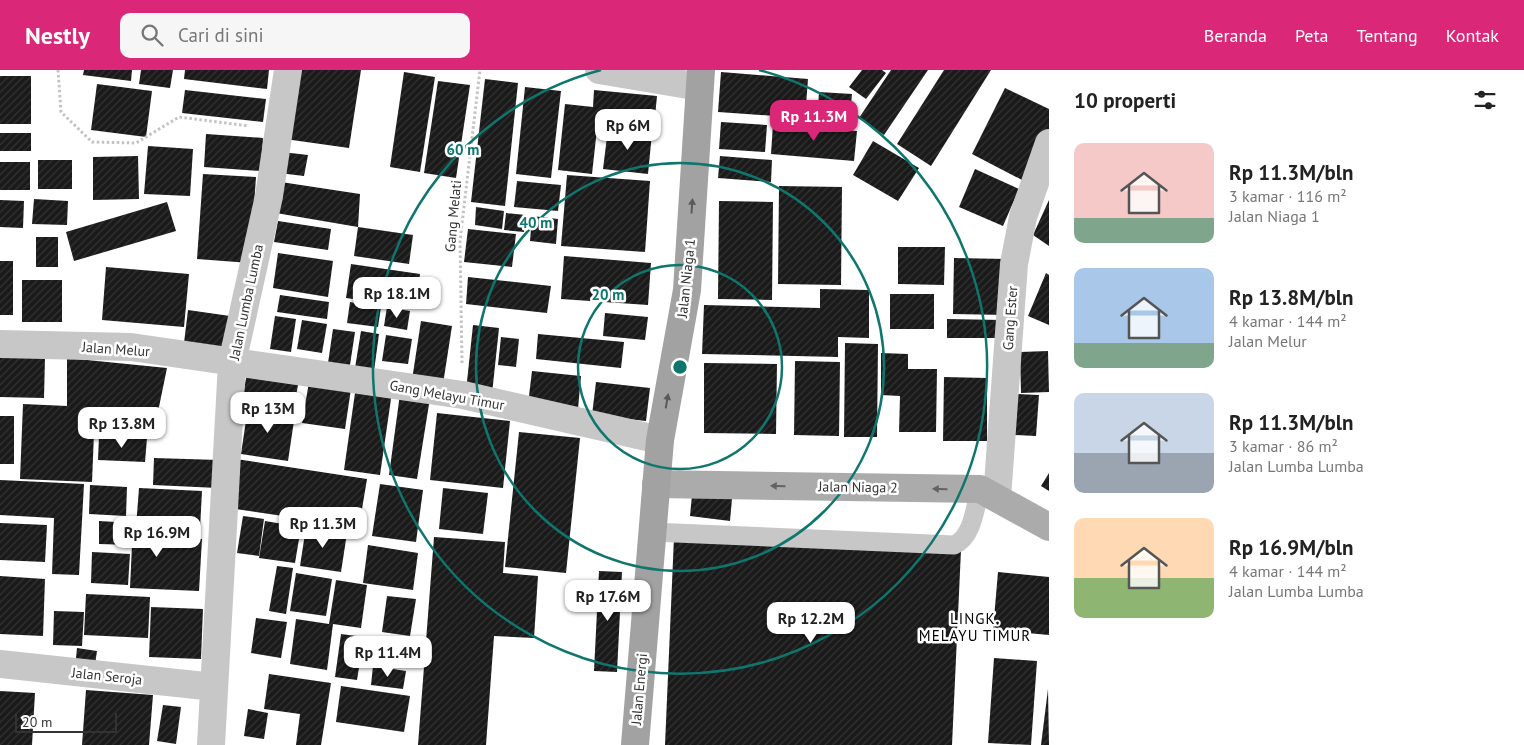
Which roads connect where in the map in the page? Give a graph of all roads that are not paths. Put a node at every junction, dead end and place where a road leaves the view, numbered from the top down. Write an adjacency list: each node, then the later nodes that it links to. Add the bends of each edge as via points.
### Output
1 (288, 70): 6 (street, Jalan Lumba Lumba, via 269,196)
2 (599, 70): 3 (street)
3 (700, 78): 7 (highway, Jalan Niaga 1, one-way to 3, via 687,290)
4 (1049, 143): 9 (street, Gang Ester, via 1023,217 1014,264)
5 (0, 344): 6 (street, Jalan Melur, via 131,347)
6 (232, 363): 7 (street, Gang Melayu Timur, via 463,395); 13 (street, Jalan Lumba Lumba)
7 (660, 440): 8 (highway, Jalan Niaga 1)
8 (656, 484): 9 (main road, Jalan Niaga 2, one-way to 8); 11 (highway, Jalan Energi)
9 (989, 493): 10 (main road, Jalan Niaga 2); 11 (lane, via 968,534 954,545)
10 (1049, 527)
11 (652, 532): 15 (highway, Jalan Energi)
12 (0, 664): 13 (street, Jalan Seroja)
13 (214, 687): 14 (street, Jalan Lumba Lumba)
14 (211, 745)
15 (635, 745)

